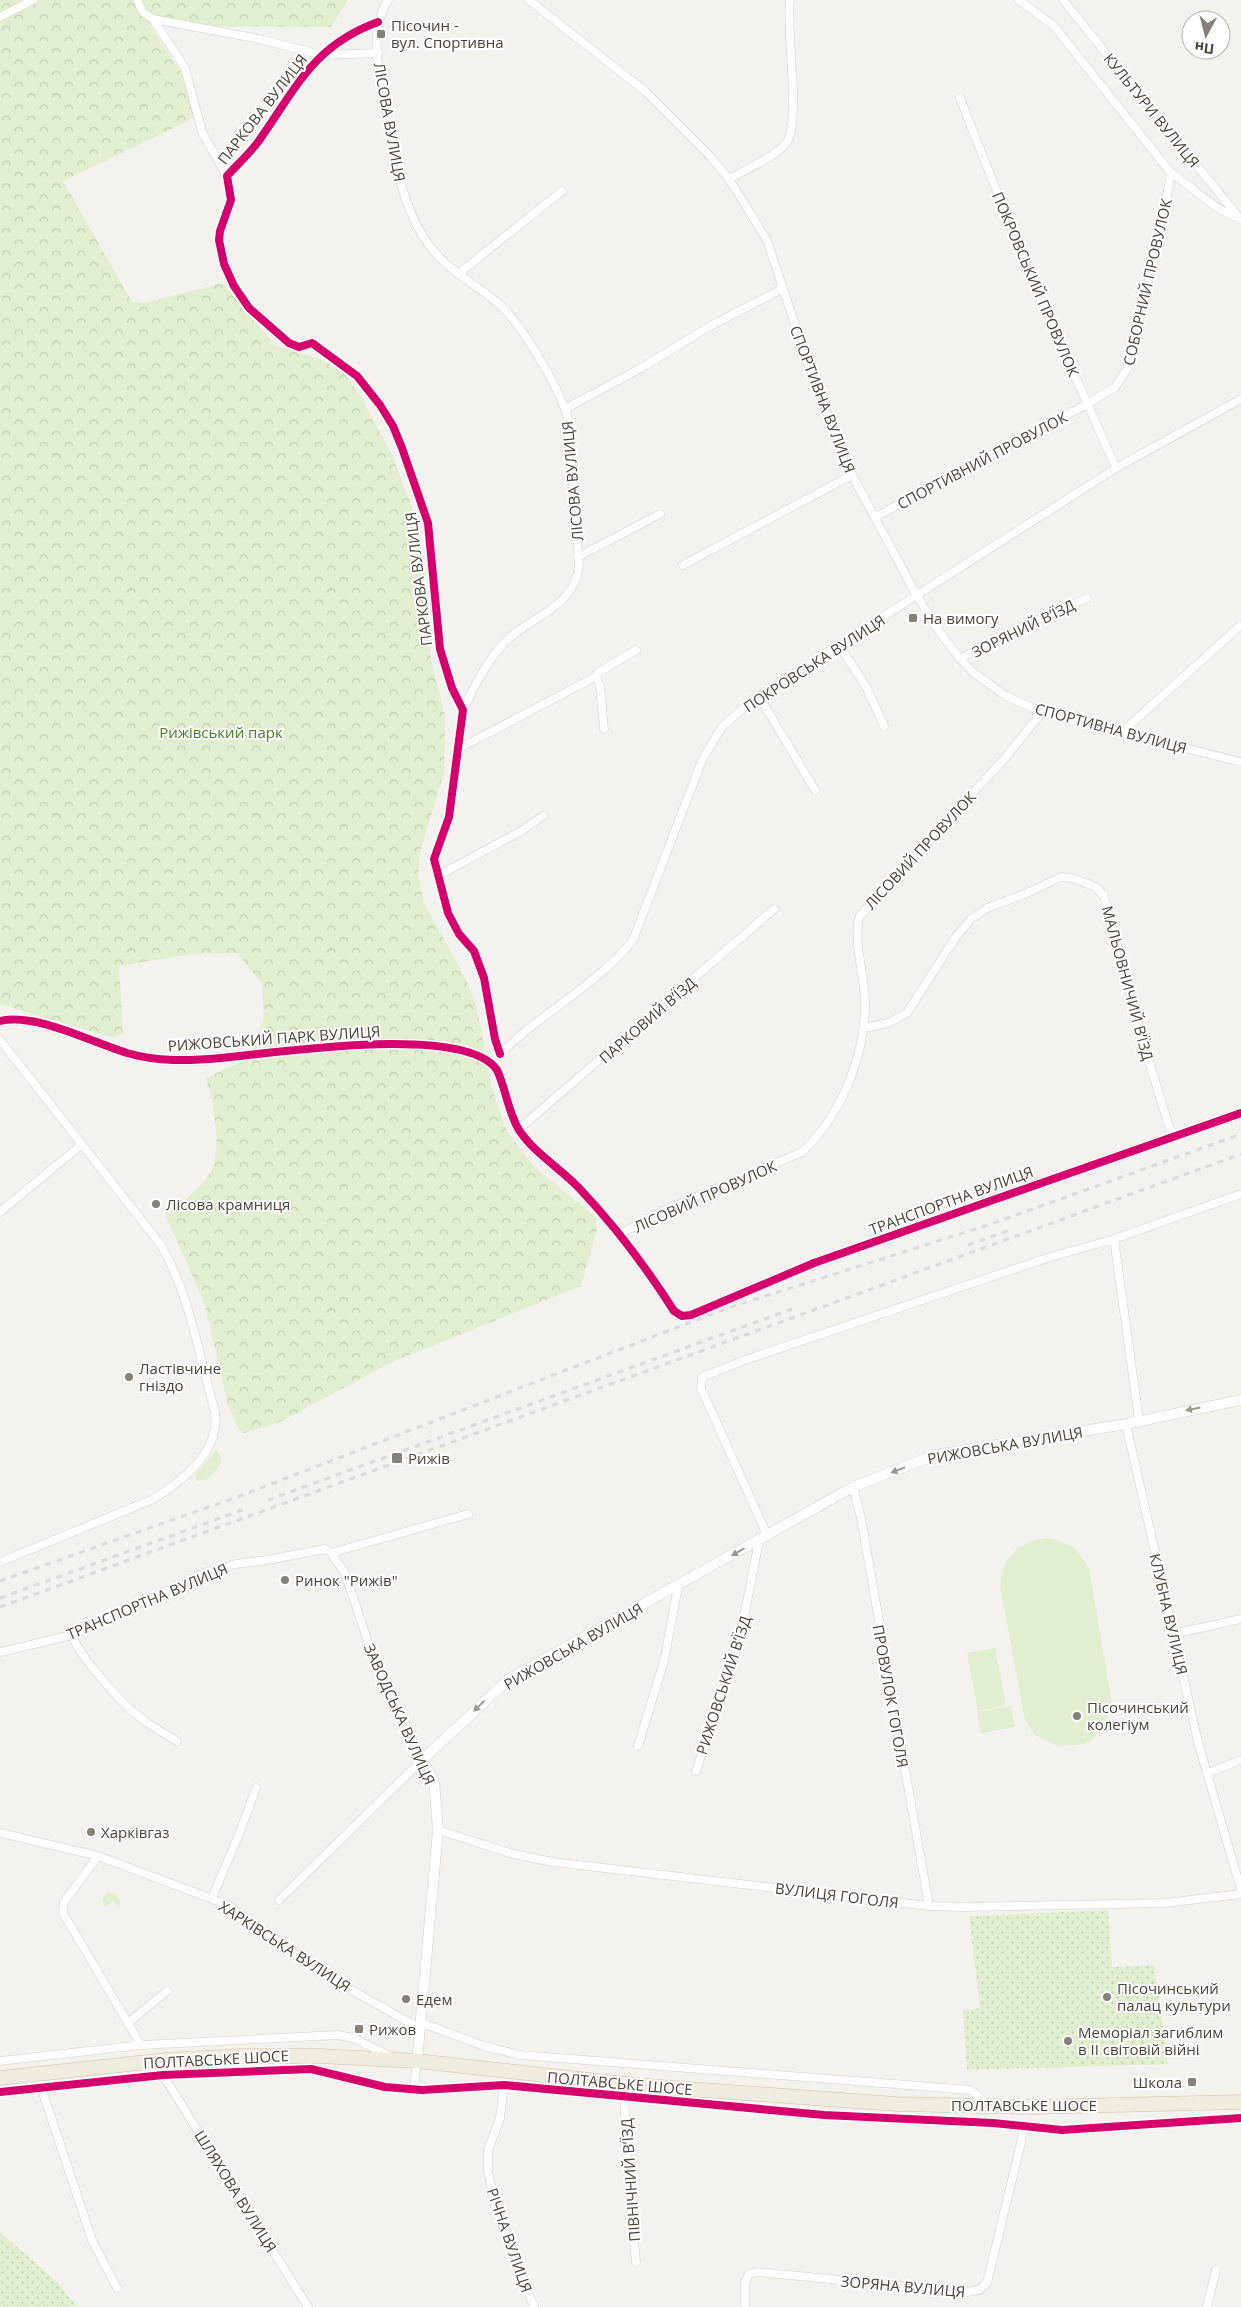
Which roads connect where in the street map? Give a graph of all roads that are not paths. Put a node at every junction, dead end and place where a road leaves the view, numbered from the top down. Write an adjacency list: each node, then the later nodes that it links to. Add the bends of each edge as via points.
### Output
1 (33, 0): 8 (street)
2 (137, 0): 9 (street, via 142,12)
3 (388, 0): 10 (street, ЛІСОВА ВУЛИЦЯ)
4 (529, 0): 16 (street, СПОРТИВНА ВУЛИЦЯ, via 646,92)
5 (790, 0): 16 (street, via 790,134 781,148)
6 (1019, 0): 14 (street, КУЛЬТУРИ ВУЛИЦЯ, via 1054,26)
7 (1063, 0): 18 (street, КУЛЬТУРИ ВУЛИЦЯ)
8 (0, 17)
9 (153, 19): 12 (street, via 259,39); 15 (street, via 185,68 202,132)
10 (378, 22): 11 (street, ЛІСОВА ВУЛИЦЯ); 12 (street, ПАРКОВА ВУЛИЦЯ, via 356,30)
11 (378, 53): 12 (street); 19 (street, ЛІСОВА ВУЛИЦЯ, via 394,151 409,207 431,249)
12 (322, 55): 15 (street, ПАРКОВА ВУЛИЦЯ, via 304,74 257,144)
13 (960, 98): 22 (street, ПОКРОВСЬКИЙ ПРОВУЛОК, via 1028,273)
14 (1172, 173): 18 (street, КУЛЬТУРИ ВУЛИЦЯ, via 1221,212); 22 (street, СОБОРНИЙ ПРОВУЛОК, via 1127,369 1115,387)
15 (227, 176): 38 (street, ПАРКОВА ВУЛИЦЯ, via 231,200 220,231 220,251 234,286 264,322 292,345 302,347 312,343 349,368 393,426 428,523 440,649 452,688)
16 (729, 179): 20 (street, СПОРТИВНА ВУЛИЦЯ, via 767,240)
17 (562, 191): 19 (street)
18 (1240, 219)
19 (458, 274): 23 (street, ЛІСОВА ВУЛИЦЯ, via 502,307 516,322)
20 (782, 289): 23 (street); 25 (street, СПОРТИВНА ВУЛИЦЯ)
21 (1241, 399): 24 (street, ПОКРОВСЬКА ВУЛИЦЯ)
22 (1089, 403): 24 (street, ПОКРОВСЬКИЙ ПРОВУЛОК); 27 (street, СПОРТИВНИЙ ПРОВУЛОК)
23 (565, 409): 28 (street, ЛІСОВА ВУЛИЦЯ)
24 (1116, 468): 30 (street, ПОКРОВСЬКА ВУЛИЦЯ)
25 (852, 475): 27 (street, СПОРТИВНА ВУЛИЦЯ); 29 (street)
26 (660, 514): 28 (street)
27 (875, 517): 30 (street, СПОРТИВНА ВУЛИЦЯ)
28 (578, 558): 38 (street, ЛІСОВА ВУЛИЦЯ, via 578,574 568,596 504,643 477,682)
29 (683, 565)
30 (917, 596): 33 (street, ПОКРОВСЬКА ВУЛИЦЯ); 35 (street, СПОРТИВНА ВУЛИЦЯ)
31 (1087, 598): 35 (street, ЗОРЯНИЙ В’ЇЗД)
32 (1241, 625): 42 (street)
33 (839, 645): 37 (street, ПОКРОВСЬКА ВУЛИЦЯ); 40 (street, via 867,688)
34 (636, 650): 36 (street)
35 (960, 659): 39 (street, СПОРТИВНА ВУЛИЦЯ, via 998,691)
36 (596, 676): 41 (street); 43 (street)
37 (759, 696): 45 (street); 52 (street, ПОКРОВСЬКА ВУЛИЦЯ, via 722,727 703,758 633,940 617,961)
38 (463, 710): 43 (street)
39 (1042, 712): 42 (street, СПОРТИВНА ВУЛИЦЯ); 50 (street, ЛІСОВИЙ ПРОВУЛОК, via 1005,758 860,916 857,929 865,1000)
40 (884, 726)
41 (604, 728)
42 (1122, 732): 44 (street, СПОРТИВНА ВУЛИЦЯ)
43 (458, 749): 47 (street, via 449,817 434,859)
44 (1241, 762)
45 (815, 790)
46 (543, 816): 47 (street, via 521,831)
47 (437, 874): 52 (street, via 448,913 459,934 474,951)
48 (774, 909): 55 (street, ПАРКОВИЙ В’ЇЗД)
49 (0, 1020): 53 (street, РИЖОВСЬКИЙ ПАРК ВУЛИЦЯ, via 46,1025 125,1052 160,1060 203,1060 352,1044 389,1044 468,1050)
50 (864, 1028): 56 (street, МАЛЬОВНИЧИЙ В’ЇЗД, via 888,1023 907,1013 955,938 977,914 1052,880 1072,878 1097,888 1104,896); 60 (street, ЛІСОВИЙ ПРОВУЛОК, via 842,1096 820,1132 802,1152)
51 (0, 1040): 57 (street)
52 (500, 1054): 53 (street, ПОКРОВСЬКА ВУЛИЦЯ)
53 (492, 1063): 55 (street)
54 (1241, 1113): 56 (street, ТРАНСПОРТНА ВУЛИЦЯ)
55 (519, 1129): 60 (street, via 530,1146 573,1182)
56 (1172, 1136): 60 (street, ТРАНСПОРТНА ВУЛИЦЯ, via 814,1263 692,1315 682,1316 674,1311)
57 (81, 1145): 59 (street); 69 (street, via 161,1245 173,1267 184,1296 216,1426 210,1446 199,1461 166,1491)
58 (1241, 1194): 61 (street)
59 (0, 1212)
60 (620, 1234)
61 (1114, 1239): 63 (street); 67 (street, via 1046,1258 702,1377 701,1388)
62 (1241, 1400): 63 (street, РИЖОВСЬКА ВУЛИЦЯ, one-way to 63)
63 (1139, 1420): 64 (street, РИЖОВСЬКА ВУЛИЦЯ)
64 (1126, 1424): 65 (street, РИЖОВСЬКА ВУЛИЦЯ, one-way to 65, via 935,1455); 72 (street, КЛУБНА ВУЛИЦЯ)
65 (853, 1487): 67 (street, РИЖОВСЬКА ВУЛИЦЯ); 88 (street, ПРОВУЛОК ГОГОЛЯ)
66 (468, 1514): 68 (street, ТРАНСПОРТНА ВУЛИЦЯ)
67 (763, 1538): 70 (street, РИЖОВСЬКА ВУЛИЦЯ, one-way to 70); 79 (street, РИЖОВСЬКИЙ В’ЇЗД, via 739,1643)
68 (331, 1552): 73 (street, ТРАНСПОРТНА ВУЛИЦЯ, via 325,1549 236,1564 204,1573); 77 (street, ЗАВОДСЬКА ВУЛИЦЯ, via 345,1573 373,1657)
69 (0, 1562)
70 (678, 1587): 76 (street, via 664,1661); 77 (street, РИЖОВСЬКА ВУЛИЦЯ, one-way to 77, via 509,1679)
71 (1241, 1619): 72 (street)
72 (1173, 1634): 80 (street, КЛУБНА ВУЛИЦЯ)
73 (72, 1635): 74 (street, ТРАНСПОРТНА ВУЛИЦЯ); 75 (street, via 86,1659 132,1710)
74 (0, 1652)
75 (177, 1741)
76 (638, 1746)
77 (422, 1760): 82 (street, ЗАВОДСЬКА ВУЛИЦЯ, via 434,1781); 87 (street, РИЖОВСЬКА ВУЛИЦЯ)
78 (1241, 1760): 80 (street)
79 (696, 1770)
80 (1208, 1772): 85 (street, КЛУБНА ВУЛИЦЯ)
81 (256, 1788): 86 (street)
82 (438, 1830): 88 (street, ВУЛИЦЯ ГОГОЛЯ, via 513,1854 553,1862); 91 (street, ЗАВОДСЬКА ВУЛИЦЯ)
83 (0, 1834): 84 (street, ХАРКІВСЬКА ВУЛИЦЯ)
84 (98, 1856): 86 (street, ХАРКІВСЬКА ВУЛИЦЯ); 90 (street, via 64,1902 62,1910)
85 (1241, 1892): 88 (street, ВУЛИЦЯ ГОГОЛЯ, via 1165,1903)
86 (212, 1898): 91 (street, ХАРКІВСЬКА ВУЛИЦЯ, via 254,1922 323,1974)
87 (279, 1900)
88 (929, 1906)
89 (167, 1991): 90 (street)
90 (128, 2023): 92 (street)
91 (422, 2026): 94 (street, ЗАВОДСЬКА ВУЛИЦЯ); 104 (street, ХАРКІВСЬКА ВУЛИЦЯ, via 520,2055 971,2090)
92 (141, 2045): 93 (street, via 338,2035 353,2038); 95 (street)
93 (396, 2059): 94 (highway, ПОЛТАВСЬКЕ ШОСЕ); 97 (highway, ПОЛТАВСЬКЕ ШОСЕ, via 240,2056 92,2067)
94 (417, 2061): 100 (street); 104 (highway, ПОЛТАВСЬКЕ ШОСЕ, via 768,2096)
95 (0, 2062)
96 (163, 2075): 99 (street); 100 (street, via 311,2069 386,2087); 110 (street, ШЛЯХОВА ВУЛИЦЯ)
97 (0, 2078)
98 (504, 2085): 100 (street); 102 (street); 111 (street, РІЧНА ВУЛИЦЯ, via 500,2118 488,2150 489,2179 495,2206)
99 (41, 2087): 101 (street); 109 (street, via 92,2240)
100 (414, 2090)
101 (0, 2092)
102 (624, 2097): 106 (street, via 824,2115); 107 (street, ПІВНІЧНИЙ В’ЇЗД)
103 (1241, 2102): 104 (highway, ПОЛТАВСЬКЕ ШОСЕ)
104 (989, 2106)
105 (1241, 2118): 106 (street, via 1091,2129)
106 (1025, 2126): 112 (street, ЗОРЯНА ВУЛИЦЯ, via 988,2283 979,2290 967,2292 756,2272 746,2278)
107 (636, 2262)
108 (1216, 2270): 113 (street)
109 (117, 2288)
110 (308, 2307)
111 (534, 2307)
112 (745, 2307)
113 (1207, 2307)

